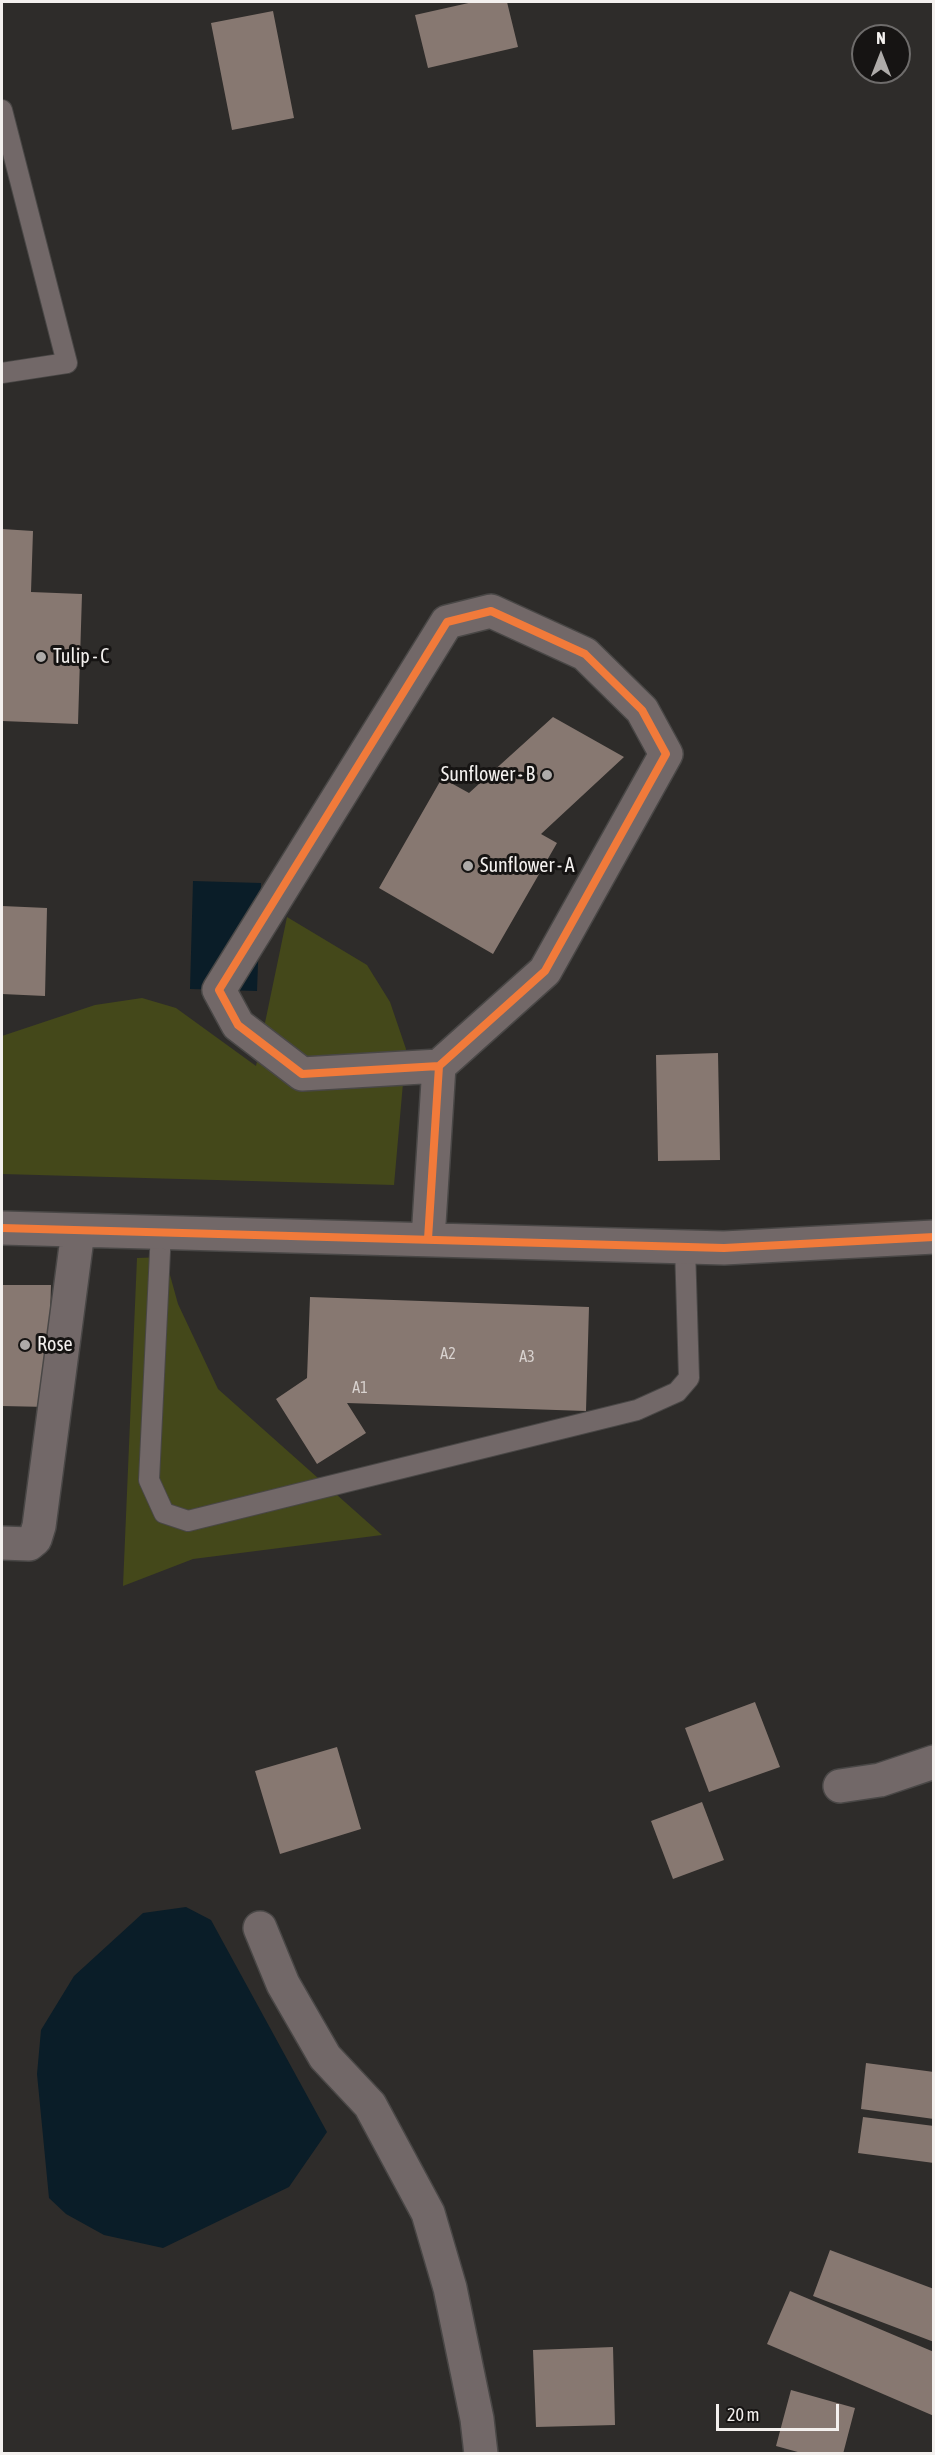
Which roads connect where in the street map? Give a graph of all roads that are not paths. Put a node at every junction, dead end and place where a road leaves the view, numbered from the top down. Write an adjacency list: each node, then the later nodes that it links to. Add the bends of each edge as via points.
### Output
1 (2, 110): 2 (lane, via 67,363)
2 (2, 373)
3 (439, 1066): 3 (street, via 545,971 666,754 642,710 585,654 491,611 447,622 219,990 238,1025 302,1074); 8 (street)
4 (2, 1228): 5 (street)
5 (78, 1231): 6 (street); 10 (street, via 39,1526 29,1544)
6 (161, 1231): 8 (street); 9 (lane, via 149,1480 164,1513 188,1521 637,1410 677,1392 689,1378)
7 (933, 1237): 9 (street)
8 (428, 1239): 9 (street)
9 (685, 1247)
10 (2, 1543)
11 (933, 1762): 12 (street, via 880,1780)
12 (840, 1786)
13 (260, 1928): 14 (street, via 283,1983 325,2057 370,2105 428,2213 450,2288)
14 (481, 2454)

